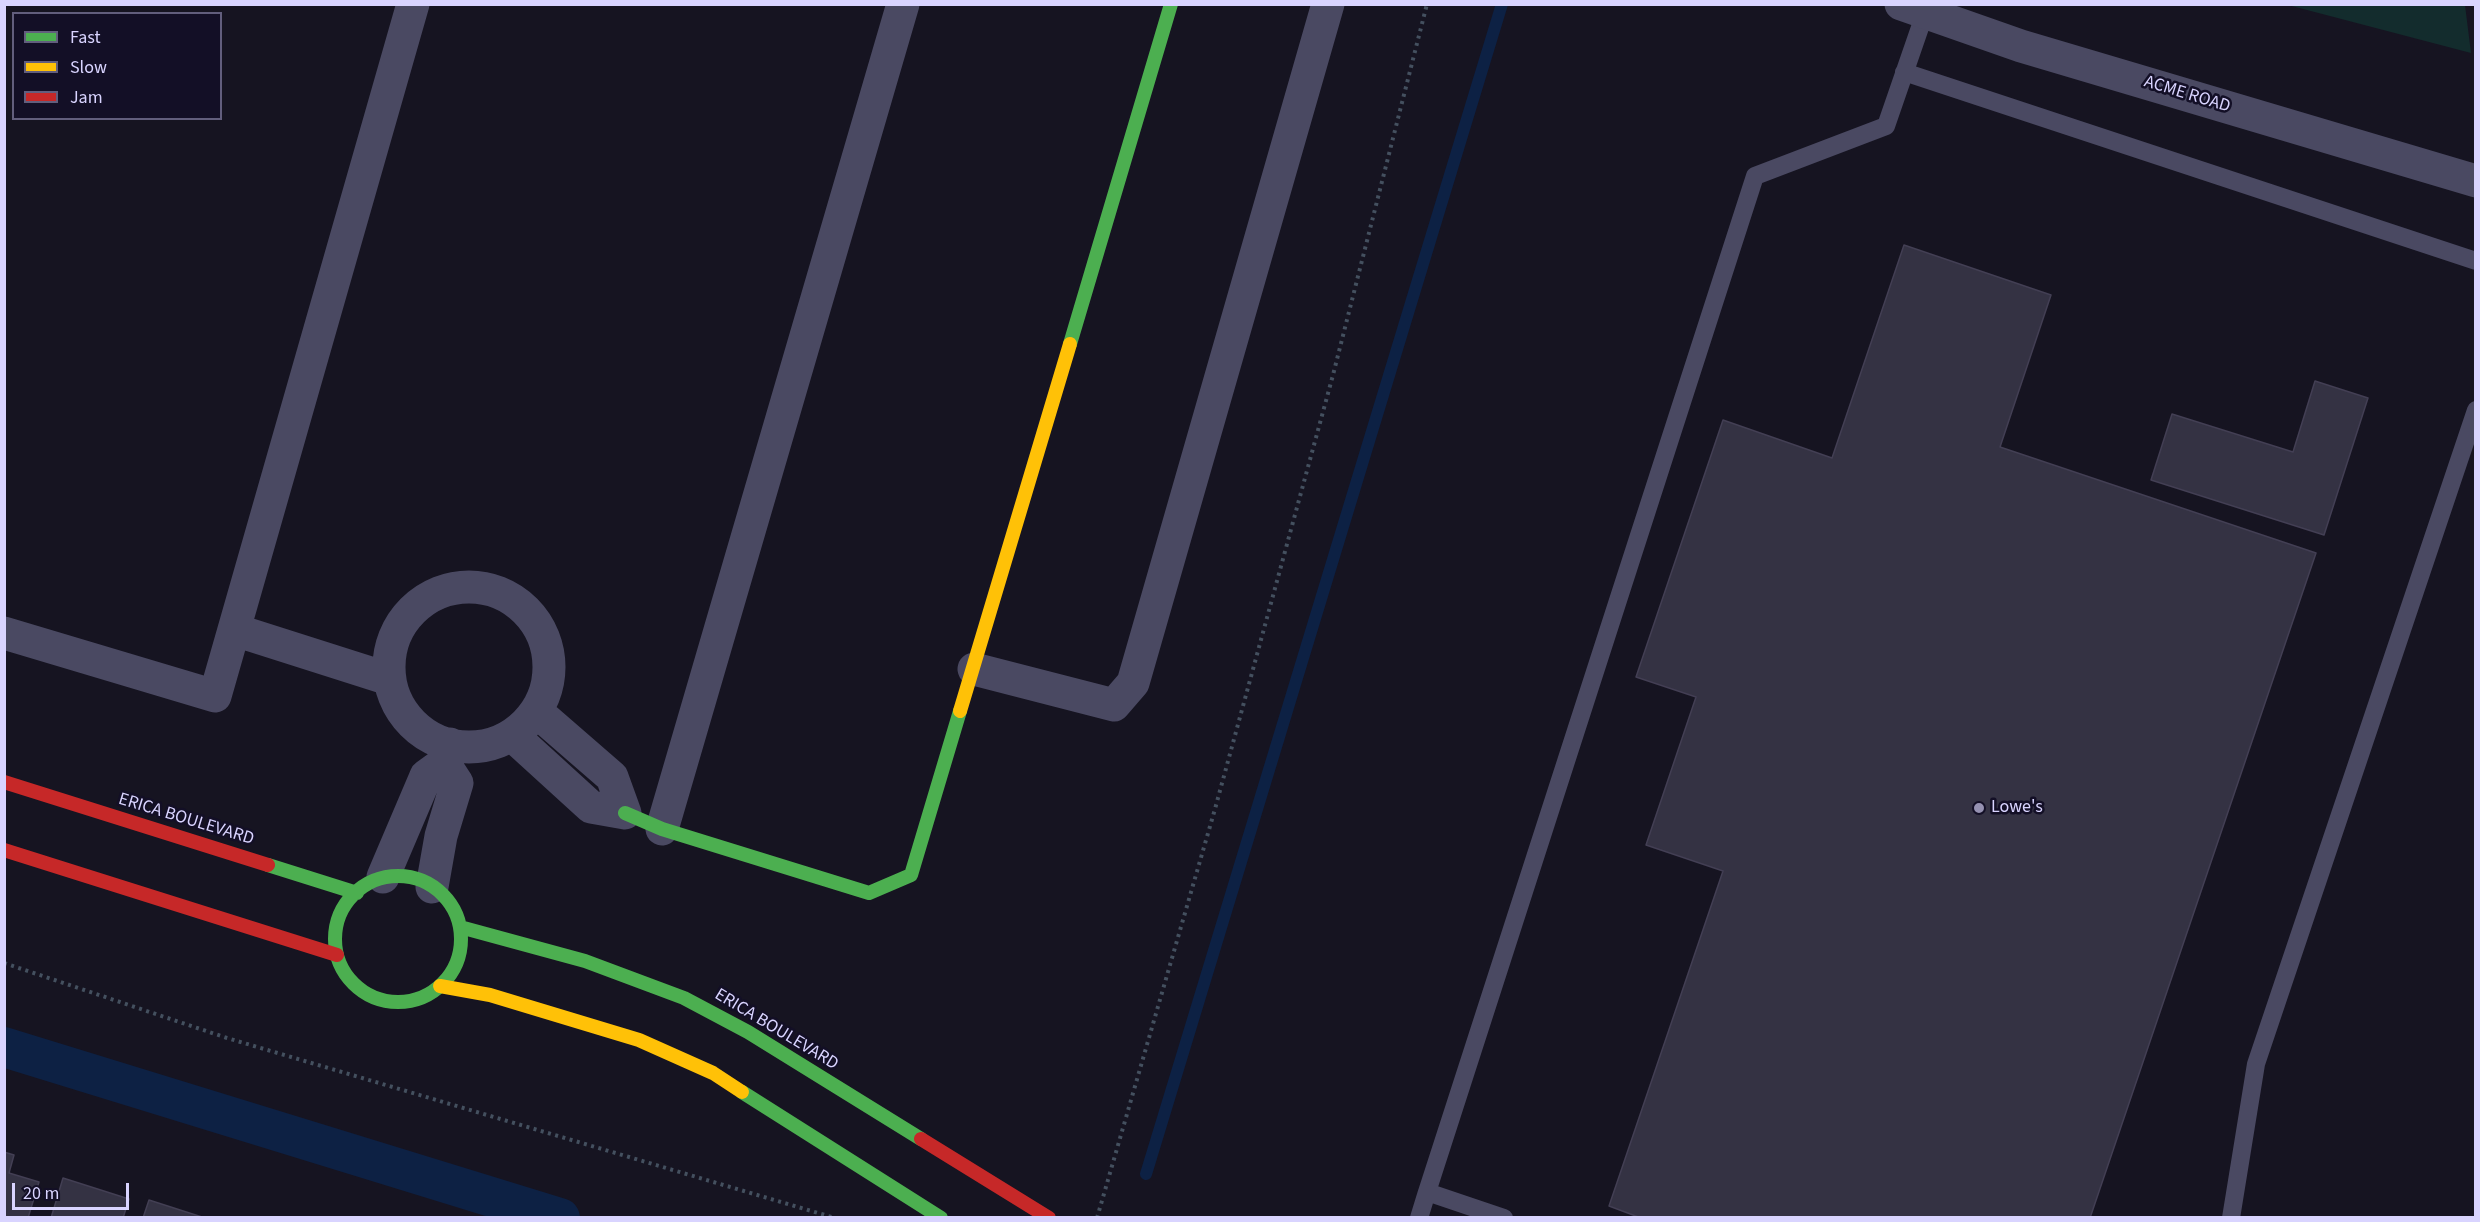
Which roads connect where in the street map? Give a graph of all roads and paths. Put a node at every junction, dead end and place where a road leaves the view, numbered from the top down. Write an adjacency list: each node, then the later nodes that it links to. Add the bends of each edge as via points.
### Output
1 (413, 4): 11 (street)
2 (903, 4): 20 (street)
3 (1171, 4): 13 (street)
4 (1328, 4): 13 (street, via 1132,683 1114,705)
5 (1427, 4): 32 (path, via 1333,375 1225,774)
6 (1913, 9): 7 (lane); 8 (street, ACME ROAD, via 2021,46)
7 (1904, 72): 9 (lane); 28 (lane, via 1886,126 1755,176)
8 (2475, 181)
9 (2475, 261)
10 (2475, 410): 35 (lane, via 2256,1064)
11 (235, 630): 12 (street, via 215,696); 14 (street)
12 (4, 633)
13 (974, 669): 20 (street, via 911,875 869,892)
14 (389, 679): 15 (street, via 389,652 398,628 414,607 436,593 462,586 488,589 513,600 532,618 545,641 550,667 545,694); 17 (street, via 398,704 413,725)
15 (536, 711): 16 (street); 19 (street, via 612,777)
16 (512, 735): 17 (street); 19 (street, via 591,807)
17 (447, 754): 22 (street, via 426,776); 23 (street, via 457,783 441,836)
18 (4, 782): 22 (street, ERICA BOULEVARD)
19 (625, 813): 20 (street)
20 (662, 829)
21 (4, 850): 25 (street)
22 (370, 885): 23 (street, via 403,876); 25 (street, via 339,916 335,935)
23 (432, 887): 24 (street, via 453,907)
24 (460, 927): 27 (street, via 461,949 454,970); 31 (street, ERICA BOULEVARD, via 585,961 684,998 748,1032)
25 (337, 955): 27 (street, via 345,974 360,990 379,999 401,1002 422,998)
26 (4, 963): 29 (path, via 227,1038)
27 (440, 986): 30 (street, via 565,1016 639,1040 702,1068)
28 (1427, 1192): 33 (lane); 34 (lane)
29 (836, 1218)
30 (941, 1218)
31 (1049, 1218)
32 (1097, 1218)
33 (1419, 1218)
34 (1504, 1218)
35 (2231, 1218)

